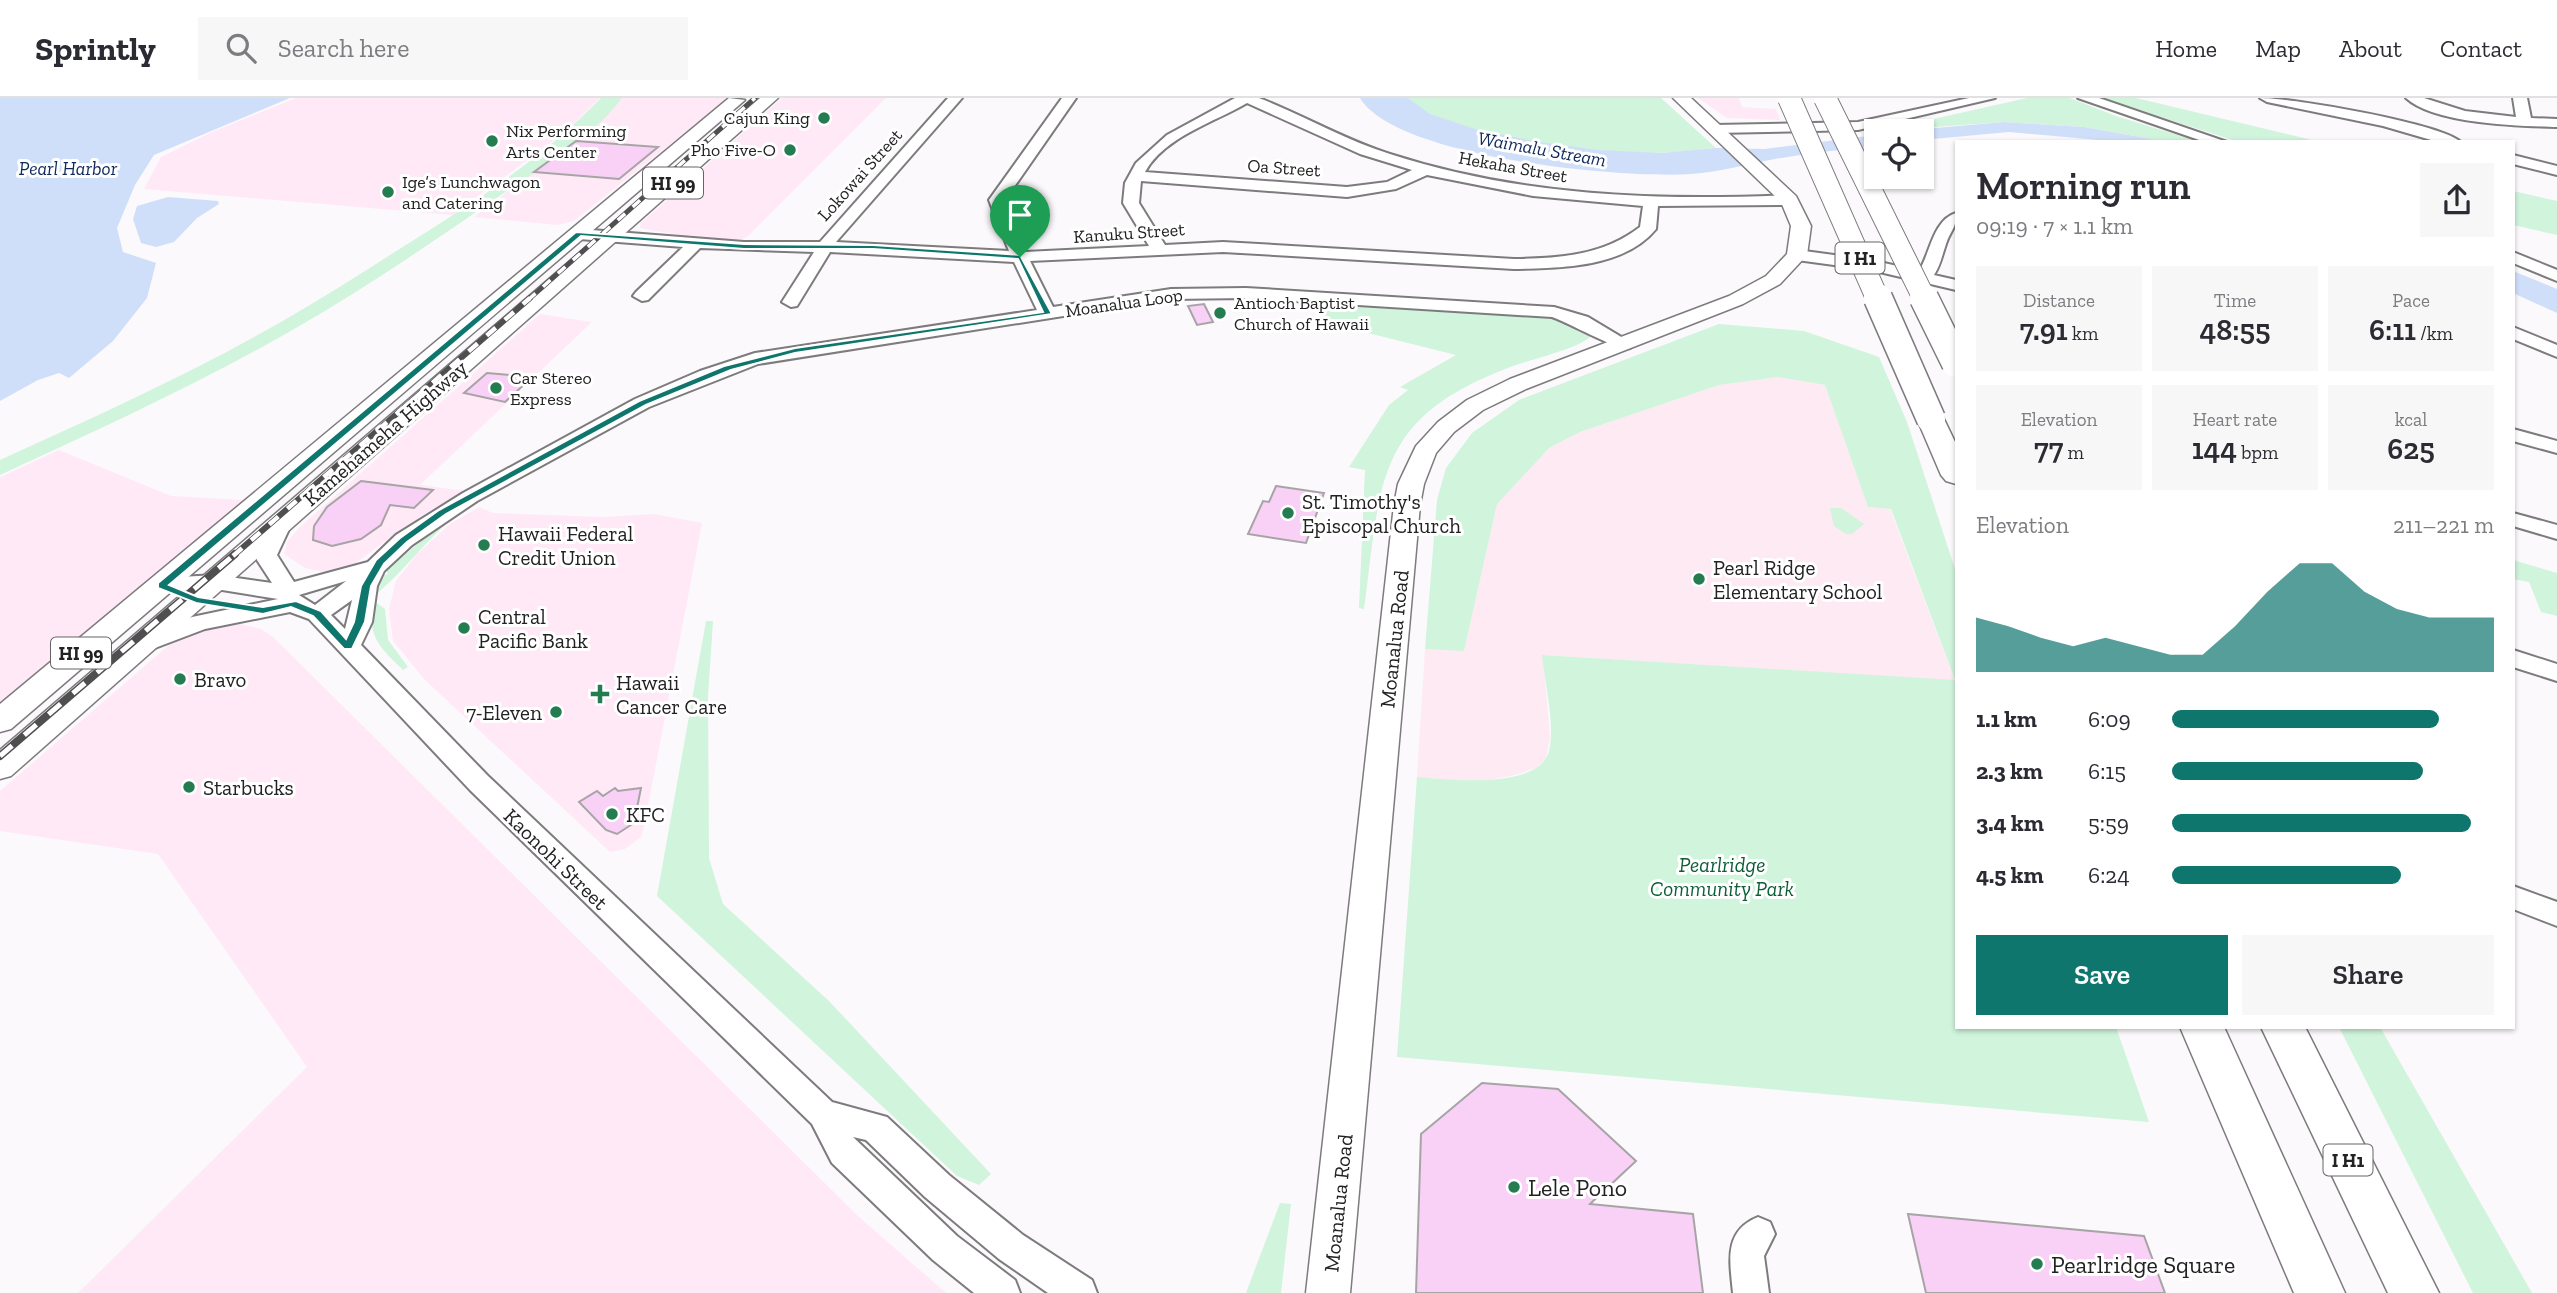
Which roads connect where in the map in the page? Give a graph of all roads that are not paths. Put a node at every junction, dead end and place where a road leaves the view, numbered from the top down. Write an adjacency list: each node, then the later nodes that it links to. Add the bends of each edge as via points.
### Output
1 (739, 98): 28 (main road, Kamehameha Highway / HI 99)
2 (770, 98): 29 (main road, Kamehameha Highway / HI 99)
3 (955, 98): 31 (street, Lokowai Street)
4 (1069, 98): 34 (street, via 997,200)
5 (1246, 98): 22 (street, Hekaha Street, via 1363,149); 24 (street, via 1166,142)
6 (1681, 98): 17 (main road)
7 (1789, 98): 48 (highway, I H1, bridge)
8 (1825, 98): 45 (highway, I H1, bridge)
9 (1988, 98): 16 (street, via 1870,124)
10 (2085, 98): 18 (street)
11 (2267, 98): 19 (street, via 2386,122)
12 (2413, 98): 14 (street, via 2465,116)
13 (2520, 98): 14 (street, via 2521,114)
14 (2528, 122): 15 (street)
15 (2557, 123)
16 (1766, 127): 17 (street); 20 (street, via 1742,135)
17 (1714, 129): 20 (main road)
18 (2214, 140)
19 (2447, 140)
20 (1734, 146): 25 (main road)
21 (2515, 160): 23 (street)
22 (1425, 170): 24 (street, Oa Street, via 1391,186 1347,191); 26 (street, Hekaha Street, via 1533,192)
23 (2557, 171)
24 (1136, 176): 32 (street, via 1131,203)
25 (1789, 200): 26 (street, Hekaha Street); 33 (main road, via 1801,226)
26 (1651, 203): 32 (street, Kanuku Street, via 1648,229 1637,239 1605,254 1558,262 1432,261 1243,247)
27 (1955, 219): 37 (street)
28 (579, 234): 29 (street, Kanuku Street); 53 (main road, Kamehameha Highway / HI 99)
29 (612, 236): 30 (street, Kanuku Street); 50 (main road, Kamehameha Highway / HI 99)
30 (696, 243): 31 (street, Kanuku Street); 39 (street)
31 (822, 247): 34 (street, Kanuku Street); 40 (street, Lokowai Street)
32 (1159, 249): 34 (street, Kanuku Street)
33 (1797, 255): 37 (street); 43 (main road, Moanalua Road, via 1782,274 1762,287)
34 (1020, 257): 41 (street)
35 (2515, 258): 36 (street)
36 (2557, 276)
37 (1924, 277): 38 (street)
38 (1955, 285)
39 (642, 296)
40 (791, 302)
41 (1048, 314): 43 (street, Moanalua Loop, via 1171,294 1246,293 1554,312); 52 (street, Moanalua Loop, via 795,351 707,375 642,403 470,497 425,524)
42 (2515, 333): 44 (street)
43 (1624, 344): 72 (main road, Moanalua Road, via 1475,405 1433,440 1411,484)
44 (2557, 352)
45 (1955, 361)
46 (2515, 436): 47 (street)
47 (2557, 447)
48 (1955, 473)
49 (2515, 520): 51 (street)
50 (280, 525): 54 (main road, Kamehameha Highway / HI 99); 55 (street, via 265,558)
51 (2557, 532)
52 (380, 562): 55 (street, Moanalua Loop); 57 (street, Moanalua Loop); 59 (street, Moanalua Loop, via 366,586 360,622)
53 (162, 585): 54 (street, Kaonohi Street); 62 (main road, Kamehameha Highway / HI 99)
54 (206, 591): 55 (street, Kaonohi Street); 56 (street, Kaonohi Street); 58 (main road, Kamehameha Highway / HI 99)
55 (289, 598): 56 (street, Kaonohi Street); 57 (street, Kaonohi Street)
56 (263, 611): 58 (street, via 200,622)
57 (317, 614): 59 (street, Kaonohi Street)
58 (147, 643): 63 (main road, Kamehameha Highway / HI 99)
59 (348, 647): 68 (street, Kaonohi Street, via 479,783)
60 (2515, 659): 61 (street)
61 (2557, 673)
62 (0, 721)
63 (0, 768)
64 (2515, 898): 65 (street)
65 (2557, 914)
66 (2203, 1029): 74 (highway)
67 (2284, 1029): 75 (highway, I H1)
68 (822, 1114): 70 (street, Kaonohi Street, via 844,1152 886,1194); 71 (street, Kaonohi Street, via 876,1128 1011,1247)
69 (1758, 1234): 73 (street, via 1746,1252)
70 (1002, 1293)
71 (1079, 1293)
72 (1328, 1293)
73 (1751, 1293)
74 (2320, 1293)
75 (2414, 1293)

